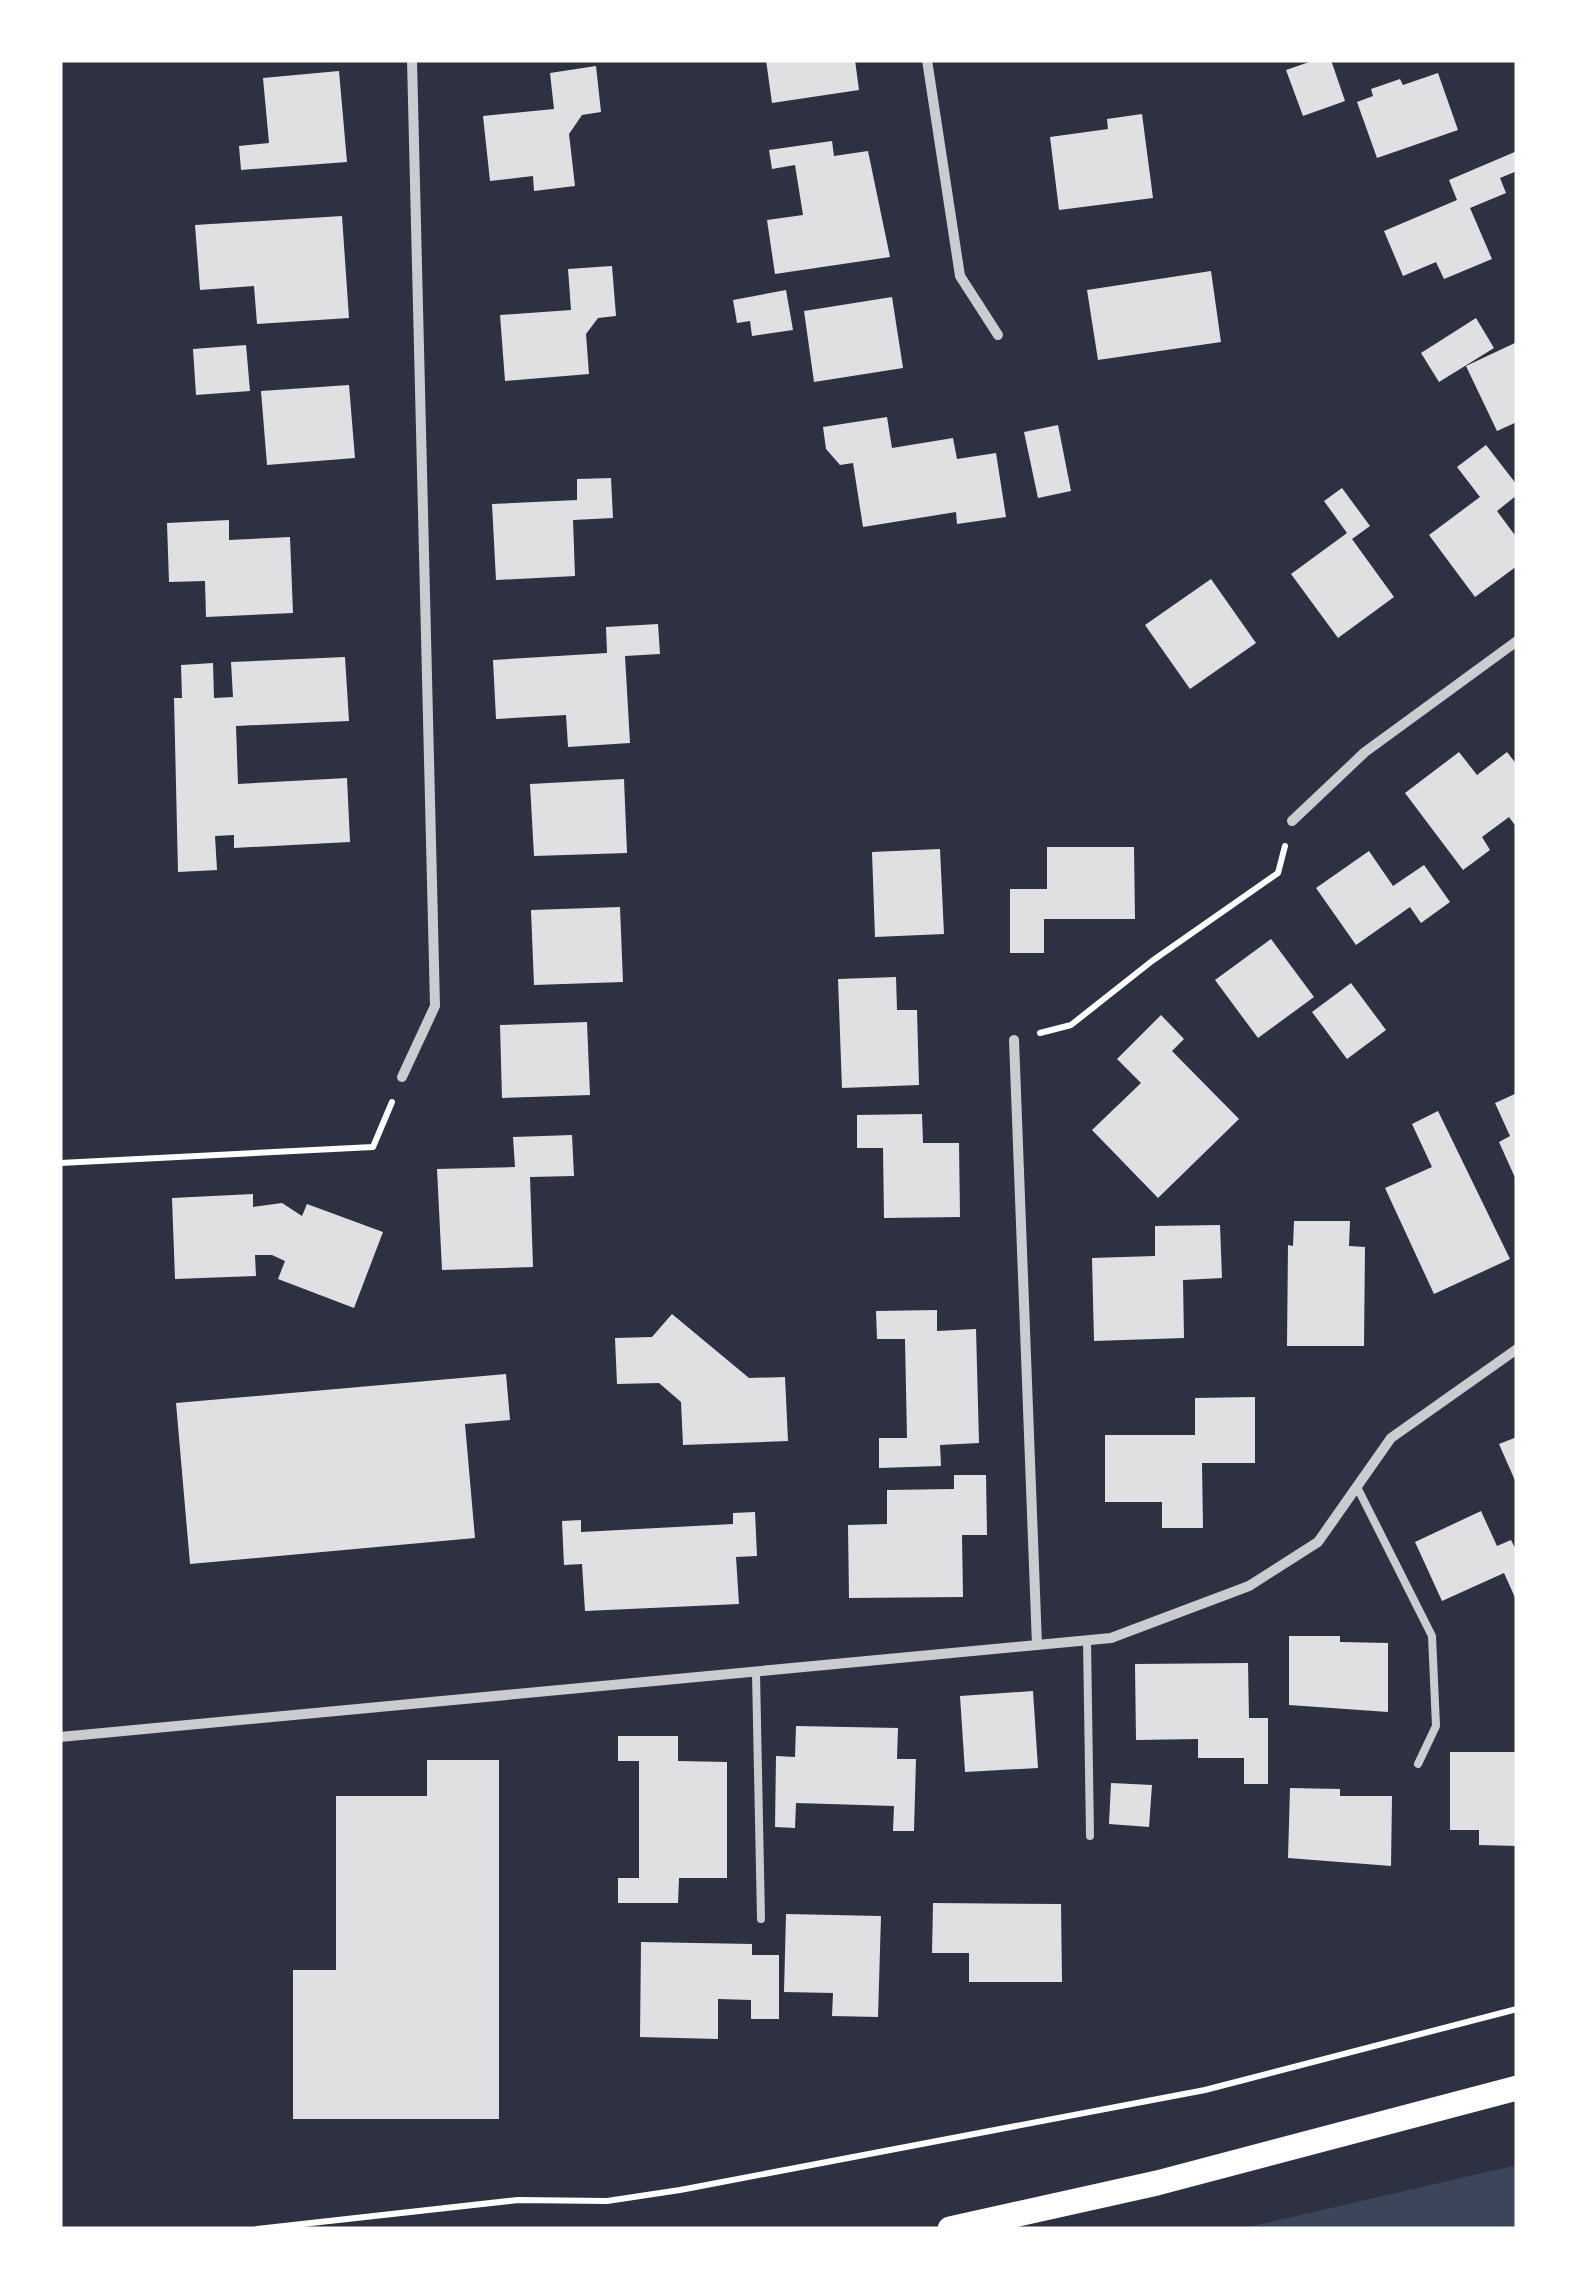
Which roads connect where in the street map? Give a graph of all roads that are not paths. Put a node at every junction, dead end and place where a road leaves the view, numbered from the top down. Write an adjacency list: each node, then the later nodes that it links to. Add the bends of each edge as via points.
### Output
1 (412, 60): 7 (street, via 435,1006)
2 (926, 60): 3 (street, via 960,276)
3 (998, 335)
4 (1517, 641): 5 (street, via 1365,752)
5 (1292, 820)
6 (1014, 1040): 11 (street)
7 (402, 1078)
8 (1517, 1350): 9 (street, via 1392,1438)
9 (1356, 1486): 10 (street, via 1318,1542 1249,1586 1111,1638); 14 (lane, via 1432,1636 1436,1726)
10 (1087, 1640): 11 (street); 15 (lane)
11 (1037, 1646): 12 (street)
12 (756, 1673): 13 (street); 16 (lane)
13 (60, 1737)
14 (1418, 1764)
15 (1090, 1836)
16 (761, 1920)
17 (1517, 2088): 18 (main road, via 1157,2183)
18 (950, 2229)

